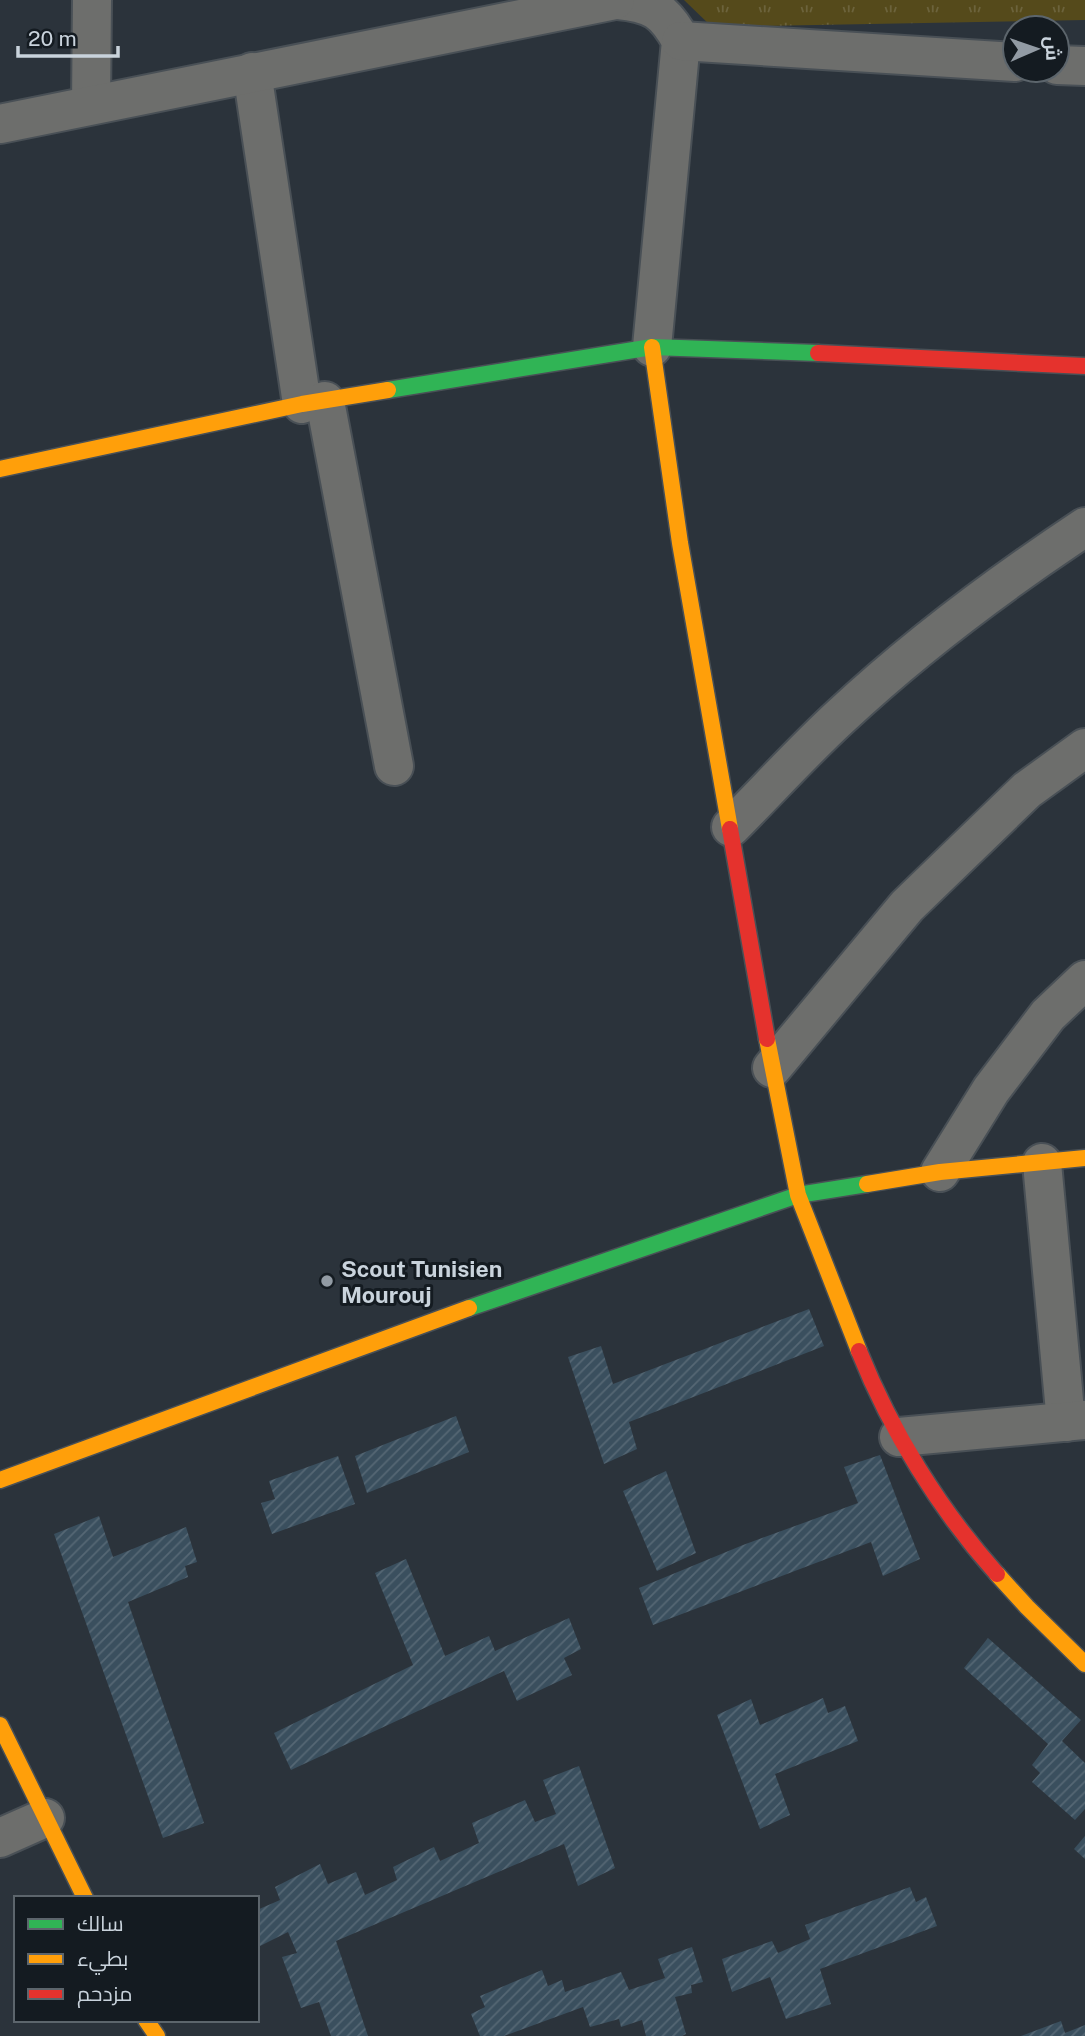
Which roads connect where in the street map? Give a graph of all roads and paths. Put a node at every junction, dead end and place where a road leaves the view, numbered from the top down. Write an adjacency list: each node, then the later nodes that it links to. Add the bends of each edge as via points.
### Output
1 (92, 0): 7 (street)
2 (617, 0): 3 (street); 4 (street, via 640,2 659,11)
3 (505, 11): 6 (street)
4 (681, 41): 5 (street); 9 (street)
5 (1001, 61)
6 (252, 72): 7 (street); 11 (street)
7 (91, 105): 8 (street)
8 (0, 124)
9 (652, 347): 10 (street); 11 (street); 16 (street, via 680,543)
10 (1085, 366)
11 (314, 402): 12 (street); 15 (street)
12 (0, 469)
13 (1085, 527): 16 (street, via 1004,580 926,643 839,717)
14 (1085, 748): 18 (street, via 1027,790 907,906)
15 (394, 766)
16 (731, 828): 18 (street)
17 (1085, 979): 21 (street, via 1048,1015 991,1090)
18 (772, 1068): 22 (street)
19 (1085, 1158): 20 (street)
20 (1042, 1163): 21 (street); 23 (street)
21 (940, 1172): 22 (street)
22 (798, 1195): 24 (street, via 869,1376); 25 (street, via 525,1286)
23 (1075, 1421): 24 (street)
24 (899, 1437): 26 (street, via 984,1559)
25 (0, 1480)
26 (1085, 1664)
27 (0, 1725): 28 (street)
28 (45, 1818): 29 (street); 30 (street)
29 (0, 1838)
30 (84, 1896)
31 (138, 2022): 32 (street)
32 (126, 2036)

